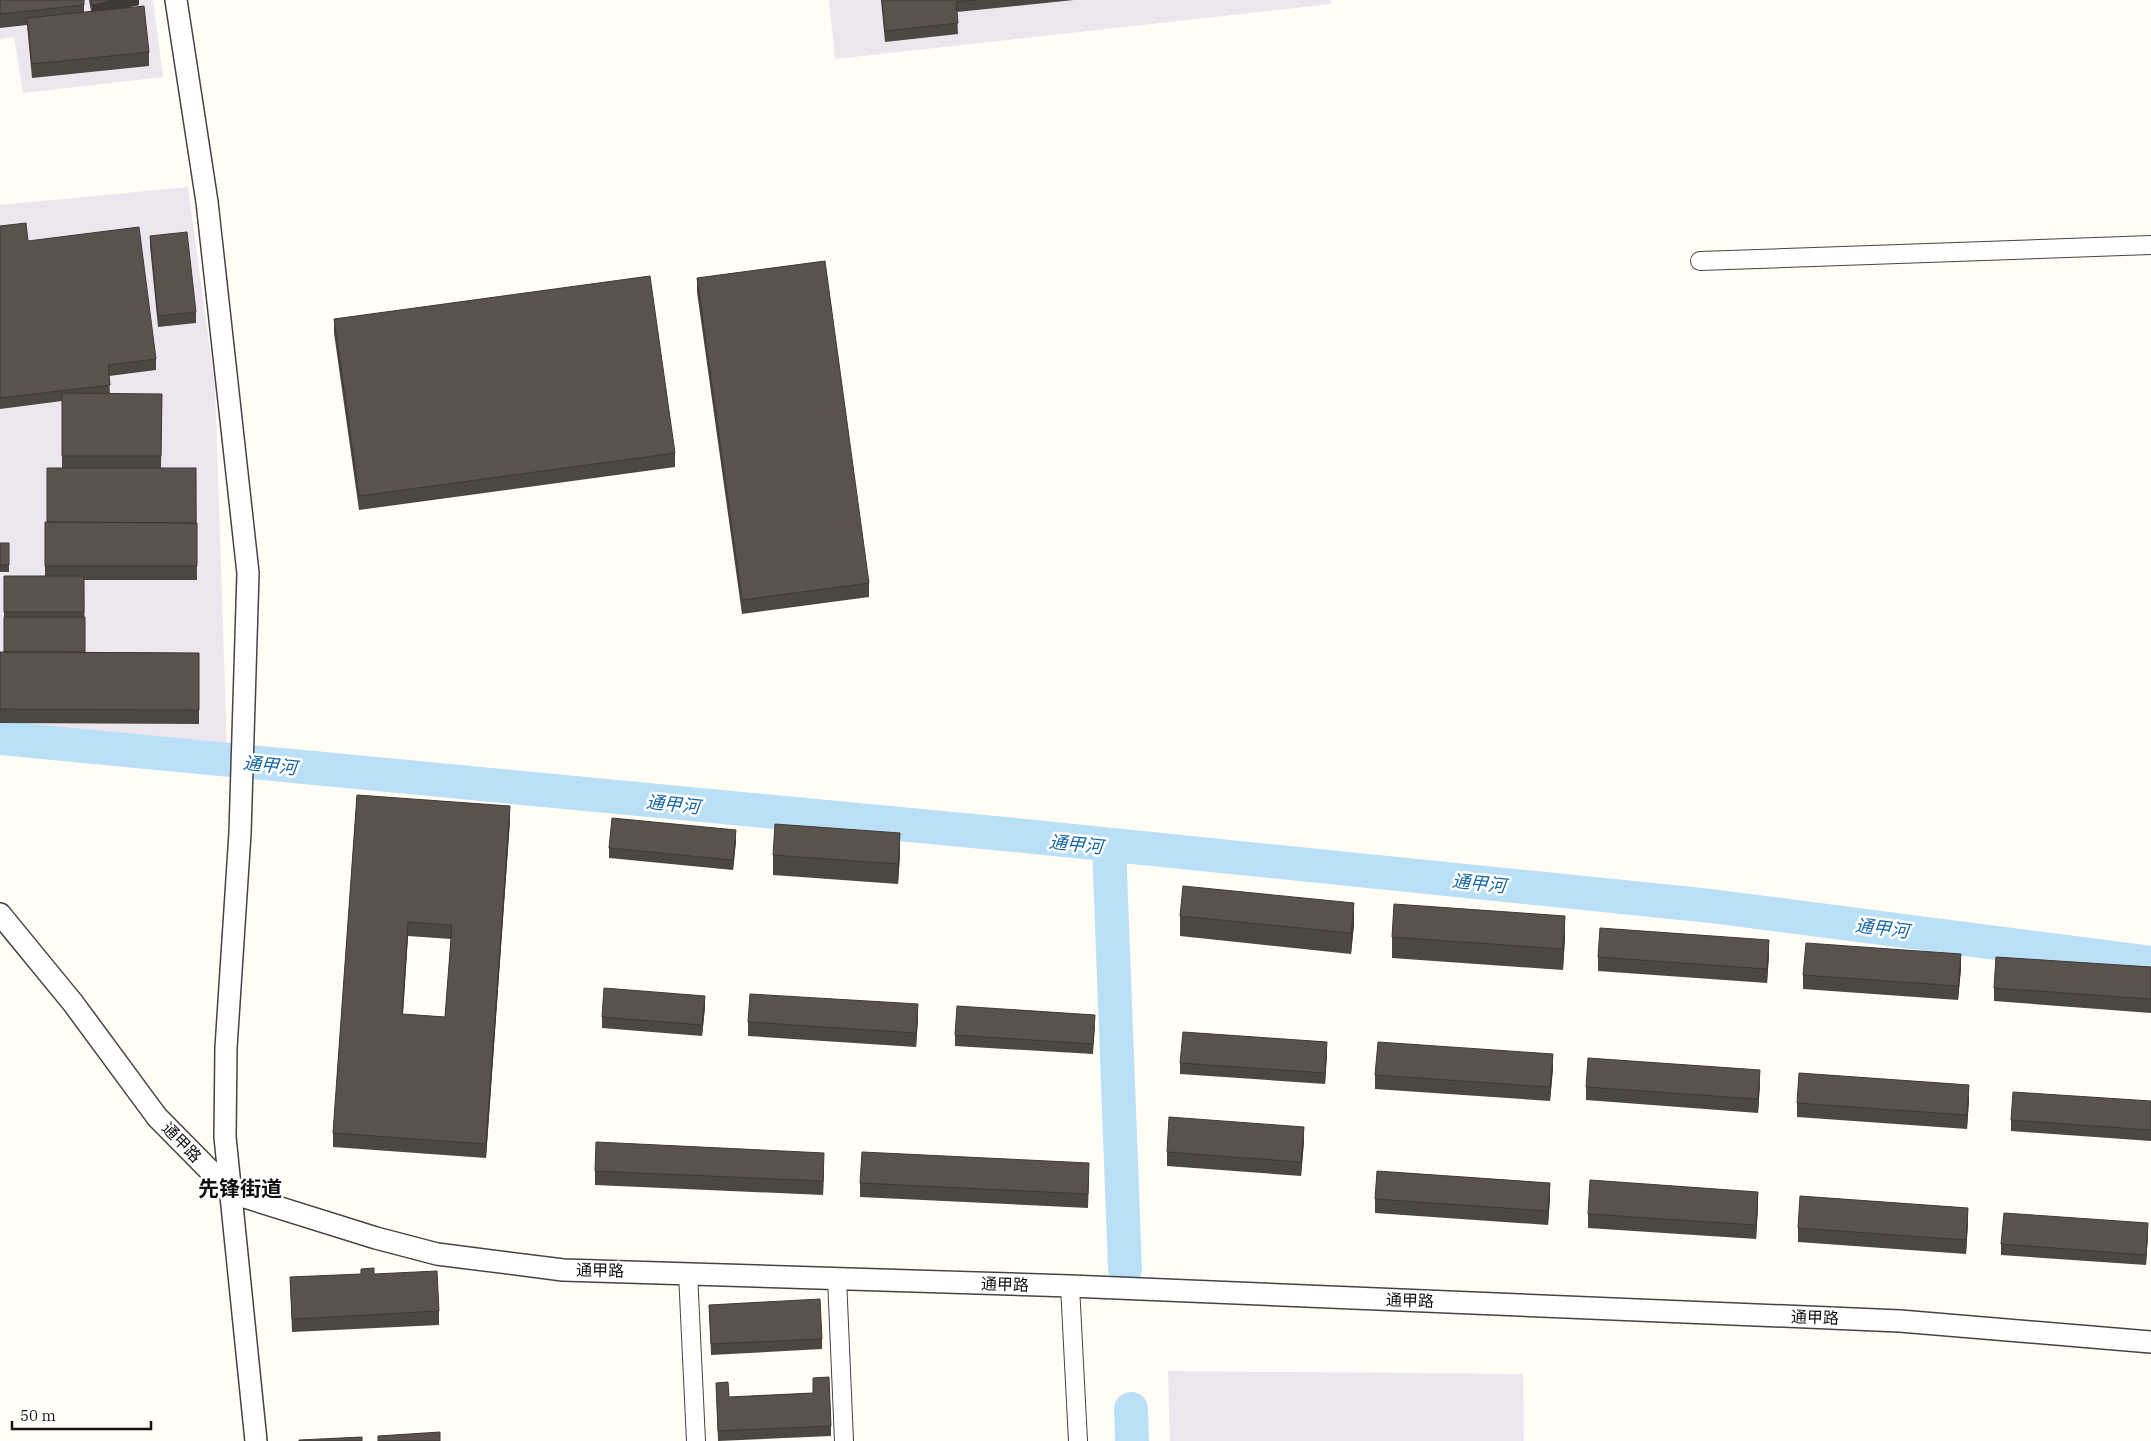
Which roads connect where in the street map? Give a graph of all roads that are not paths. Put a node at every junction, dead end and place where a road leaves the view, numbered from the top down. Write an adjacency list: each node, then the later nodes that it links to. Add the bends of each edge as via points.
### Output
1 (176, 0): 5 (street, via 207,202 248,573 242,782 226,1048 225,1137)
2 (2151, 246): 3 (street)
3 (1700, 261)
4 (0, 914): 5 (street, 通甲路, via 73,1003 157,1117)
5 (232, 1193): 6 (street, 通甲路, via 437,1254 563,1270); 10 (street)
6 (688, 1273): 7 (street, 通甲路); 11 (street)
7 (837, 1278): 8 (street, 通甲路); 12 (street)
8 (1070, 1286): 9 (street, 通甲路, via 1900,1321); 13 (street)
9 (2151, 1342)
10 (256, 1441)
11 (696, 1441)
12 (844, 1441)
13 (1078, 1441)

